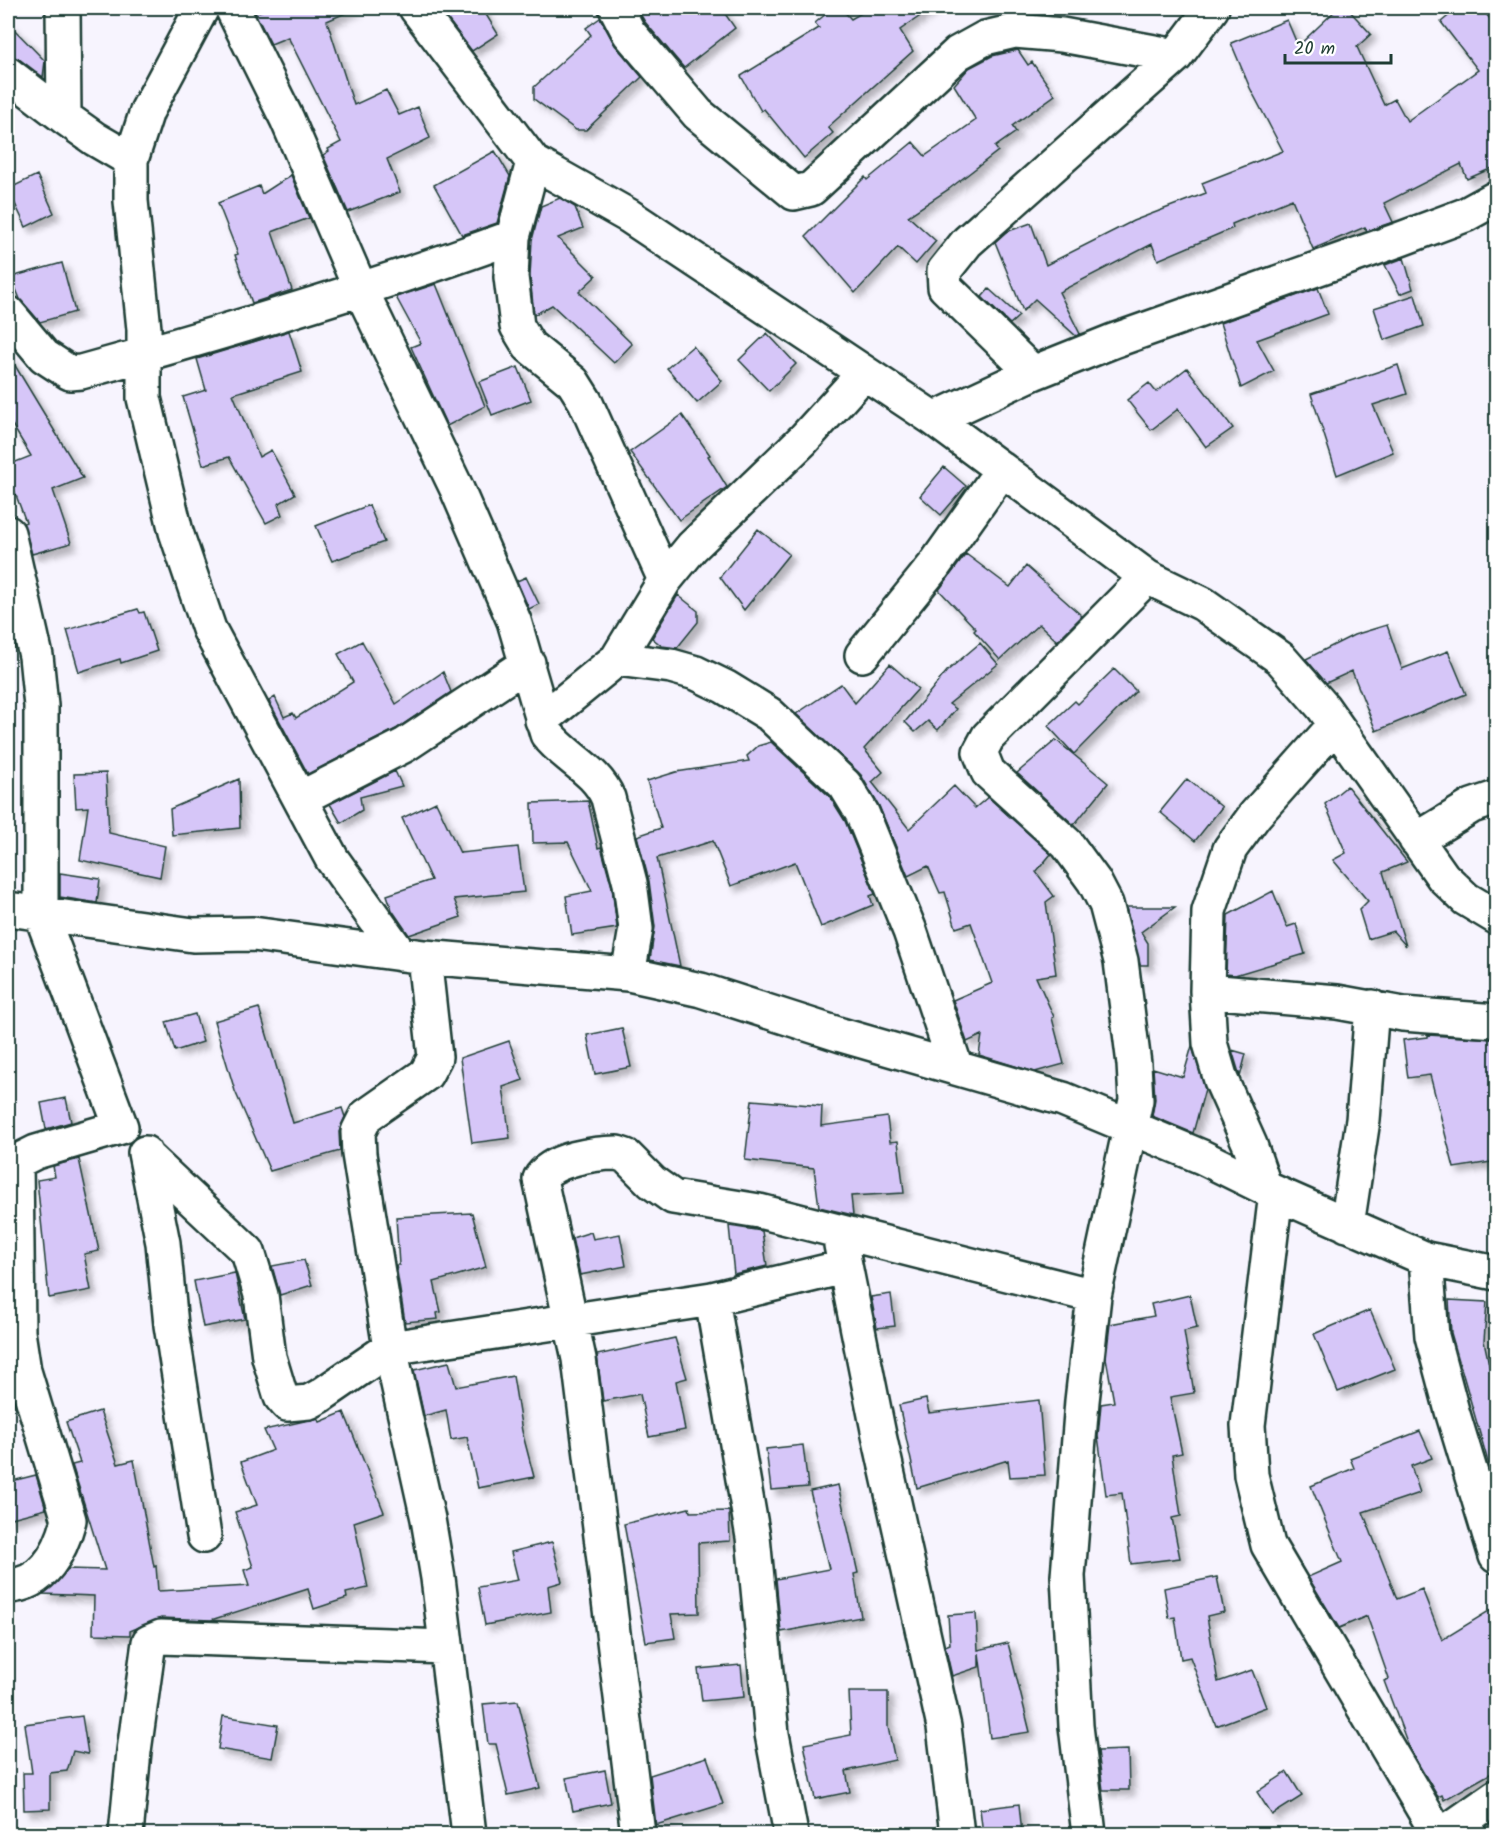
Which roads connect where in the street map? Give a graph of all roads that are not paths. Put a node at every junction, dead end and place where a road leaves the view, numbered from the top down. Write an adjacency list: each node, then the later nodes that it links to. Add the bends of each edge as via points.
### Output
1 (63, 8): 9 (street)
2 (202, 8): 10 (street, via 147,111)
3 (232, 8): 14 (street, via 287,119)
4 (416, 8): 11 (street)
5 (616, 8): 7 (street, via 629,33 698,114 794,193 811,189 958,53 985,38 1015,31 1062,35)
6 (1212, 8): 7 (street)
7 (1176, 56): 18 (street, via 967,242 944,271 945,287)
8 (8, 74): 9 (street)
9 (64, 117): 10 (street)
10 (131, 160): 16 (street, via 130,201 144,329)
11 (533, 162): 13 (street); 17 (street, via 629,216)
12 (1497, 198): 18 (street, via 1465,215)
13 (513, 237): 14 (street); 23 (street, via 511,276 517,326 529,346 573,382 585,401)
14 (360, 288): 16 (street); 26 (street, via 456,487)
15 (8, 313): 16 (street, via 44,356 70,373)
16 (143, 355): 29 (street, via 144,398 176,532 209,629)
17 (864, 372): 19 (street); 23 (street, via 803,440 692,547)
18 (1033, 373): 19 (street)
19 (934, 419): 20 (street)
20 (1002, 470): 22 (street); 24 (street, via 934,566)
21 (8, 533): 33 (street, via 36,656 41,706)
22 (1147, 577): 28 (street, via 1203,604 1280,658); 42 (street, via 988,737 980,752 988,772 1067,844 1106,904 1121,962 1134,1064 1136,1100)
23 (665, 580): 25 (street)
24 (862, 655)
25 (617, 659): 27 (street); 40 (street, via 671,666 725,687 769,714 845,785 861,813 910,931)
26 (528, 663): 27 (street); 29 (street, via 405,745)
27 (542, 720): 36 (street, via 558,749 595,777 608,798 630,883 636,929)
28 (1335, 725): 31 (street); 37 (street, via 1230,849 1209,910)
29 (301, 798): 35 (street, via 332,859)
30 (1497, 798): 31 (street, via 1472,806)
31 (1416, 840): 34 (street, via 1454,890)
32 (8, 909): 33 (street)
33 (41, 914): 35 (street, via 193,935 253,934); 41 (street)
34 (1497, 918)
35 (412, 956): 36 (street); 53 (street, via 435,1057 426,1074 366,1116 358,1132)
36 (628, 974): 40 (street, via 702,990)
37 (1207, 991): 38 (street); 44 (street, via 1210,1043 1221,1080)
38 (1372, 1007): 39 (street, via 1403,1014); 45 (street, via 1363,1120)
39 (1497, 1021)
40 (956, 1068): 42 (street, via 1063,1099)
41 (121, 1127): 43 (street, via 135,1138); 56 (street, via 36,1152 16,1162 18,1332 24,1371 69,1520 63,1541 47,1567 19,1586)
42 (1130, 1127): 44 (street); 50 (street)
43 (147, 1157): 53 (street, via 248,1252 261,1295 269,1357 281,1397 287,1404 309,1402); 54 (street)
44 (1270, 1191): 45 (street); 65 (street, via 1248,1425 1258,1512 1268,1545)
45 (1347, 1225): 47 (street)
46 (839, 1232): 48 (street); 50 (street); 52 (street, via 759,1211 673,1197 626,1156 617,1153 559,1164 544,1172 540,1179)
47 (1426, 1258): 49 (street); 55 (street, via 1432,1336)
48 (844, 1267): 51 (street); 63 (street, via 944,1727)
49 (1497, 1273)
50 (1094, 1296): 64 (street, via 1068,1576 1077,1726)
51 (712, 1299): 52 (street); 62 (street, via 753,1538 772,1734)
52 (572, 1322): 53 (street); 61 (street, via 592,1448)
53 (390, 1348): 57 (street, via 428,1519)
54 (204, 1536)
55 (1497, 1556)
56 (8, 1586)
57 (446, 1647): 59 (street, via 153,1639 149,1642 142,1682); 60 (street)
58 (1497, 1797): 66 (street)
59 (126, 1834)
60 (469, 1834)
61 (638, 1834)
62 (791, 1834)
63 (957, 1834)
64 (1089, 1834)
65 (1438, 1834)
66 (1443, 1834)

